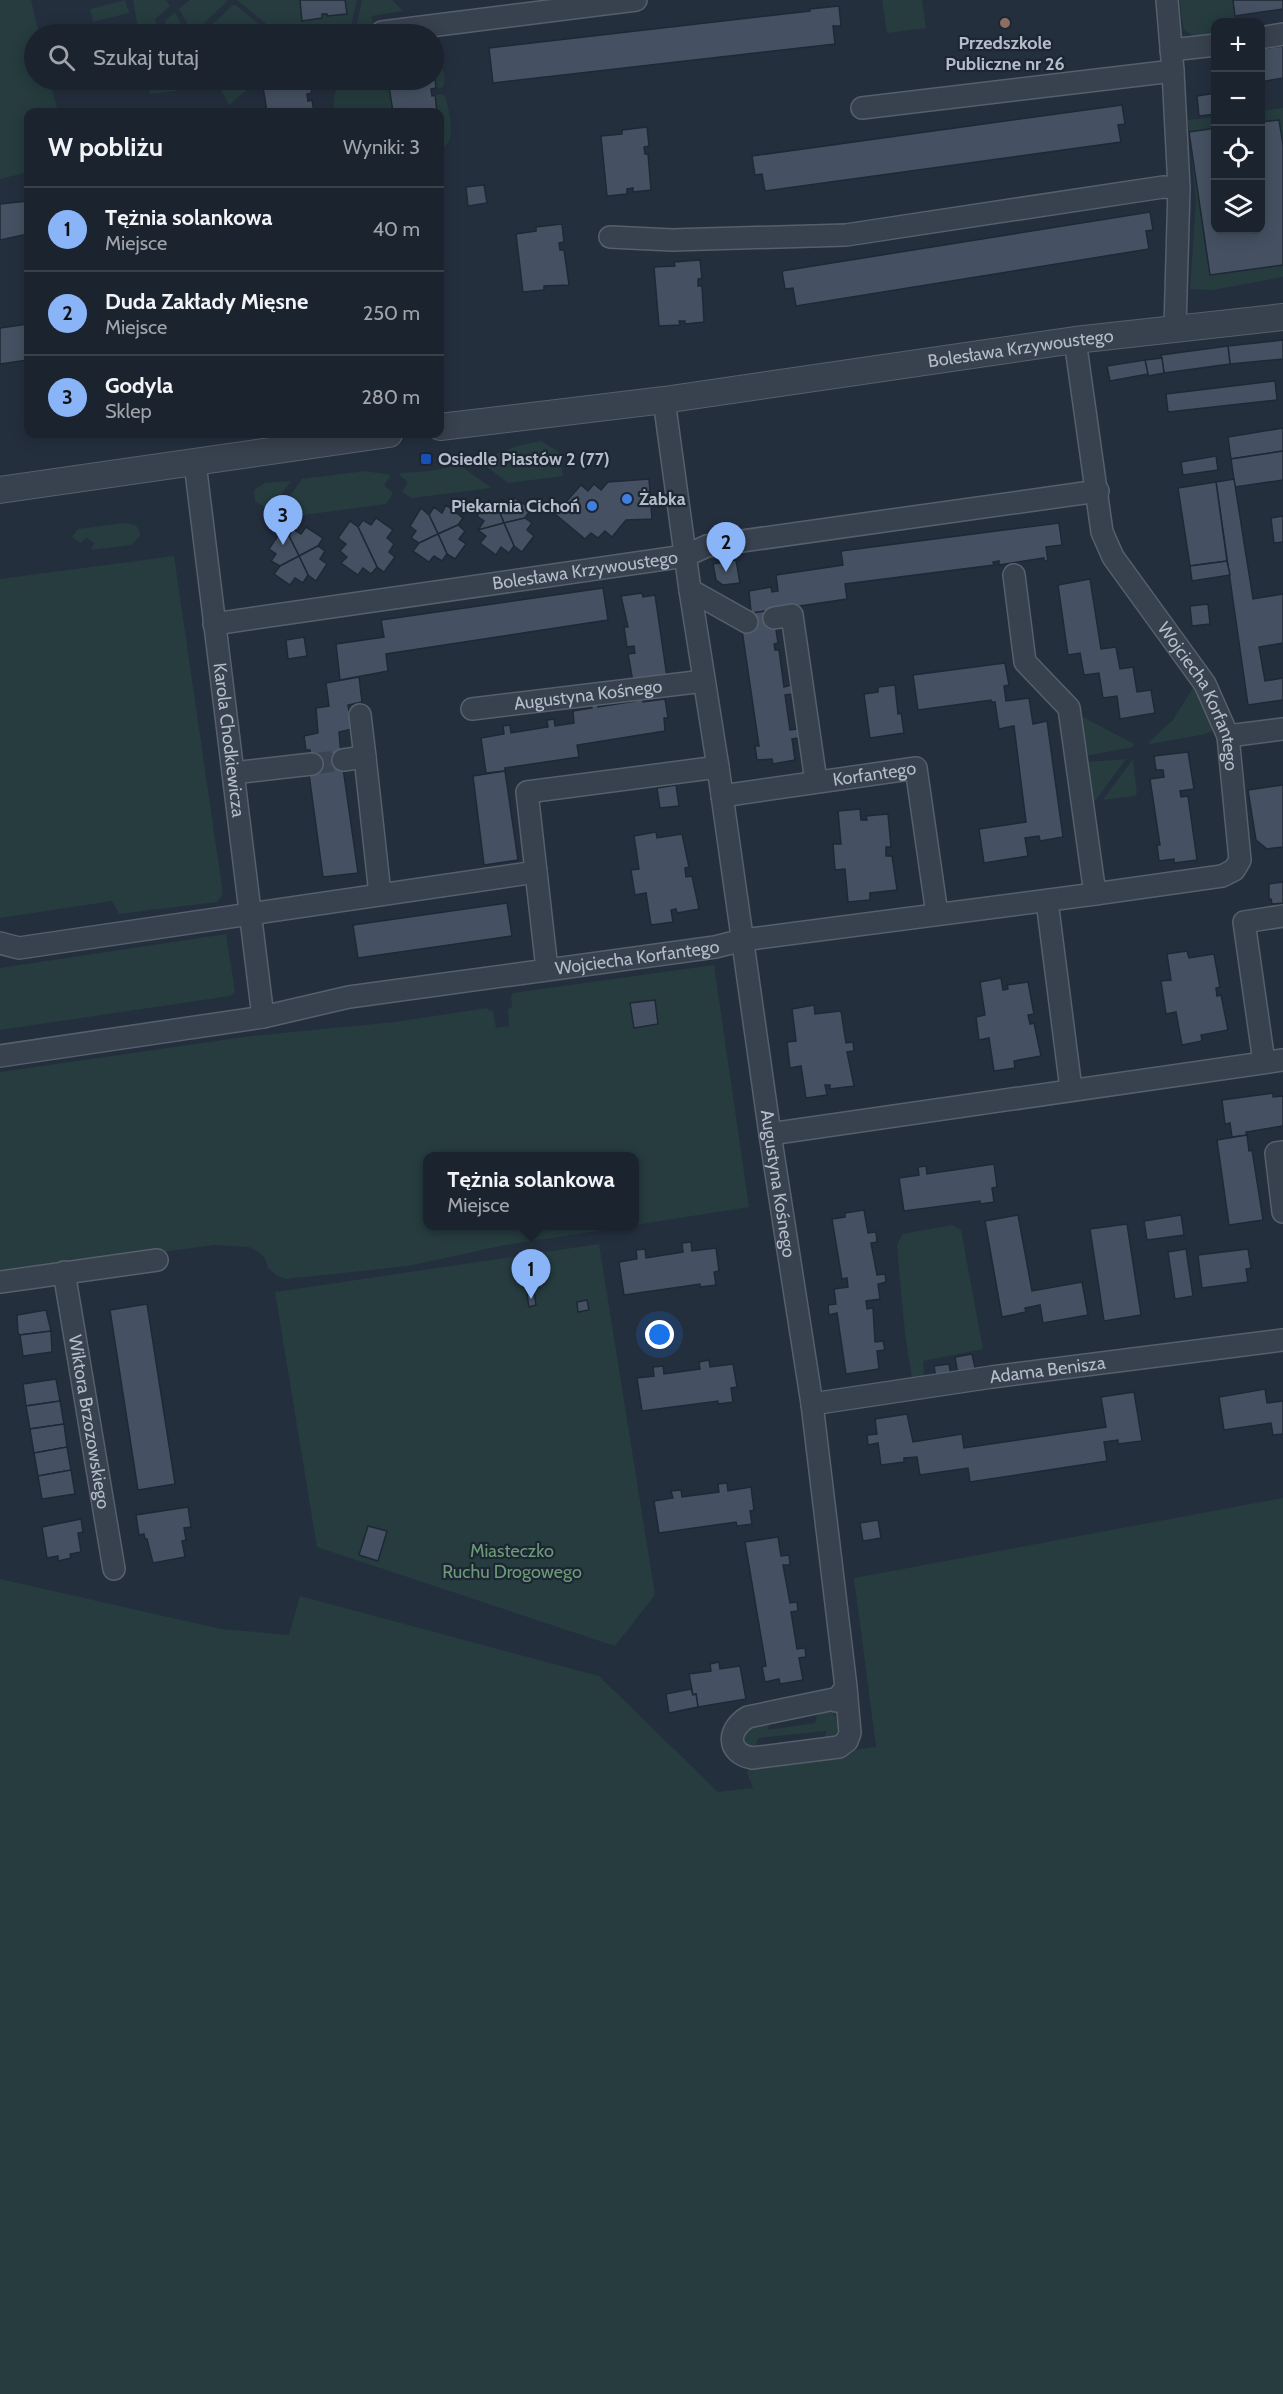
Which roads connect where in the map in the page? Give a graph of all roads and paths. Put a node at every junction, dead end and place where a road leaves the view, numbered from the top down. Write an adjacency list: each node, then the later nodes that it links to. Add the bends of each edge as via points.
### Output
1 (636, 0): 3 (street)
2 (1167, 0): 7 (street)
3 (444, 24)
4 (1283, 34): 5 (street)
5 (1265, 37)
6 (1211, 46): 7 (street)
7 (1172, 60): 8 (street); 9 (street)
8 (862, 108)
9 (1179, 188): 10 (street, via 1163,187 846,236 672,240); 12 (street)
10 (610, 237)
11 (1283, 317): 12 (street, Bolesława Krzywoustego)
12 (1175, 328): 13 (street, Bolesława Krzywoustego)
13 (1075, 340): 14 (street, Bolesława Krzywoustego); 19 (street, Wojciecha Korfantego)
14 (664, 400): 15 (street, Bolesława Krzywoustego); 20 (street, Augustyna Kośnego)
15 (444, 427)
16 (321, 438): 17 (street)
17 (195, 463): 18 (street); 25 (street, Karola Chodkiewicza)
18 (0, 490)
19 (1098, 491): 20 (street, Bolesława Krzywoustego, via 707,546); 30 (street, Wojciecha Korfantego, via 1102,532 1113,557 1205,684)
20 (685, 556): 22 (street, Augustyna Kośnego); 25 (street, Bolesława Krzywoustego)
21 (1014, 576): 40 (street, via 1025,662 1069,708)
22 (690, 590): 24 (street); 26 (street, Augustyna Kośnego)
23 (774, 618): 36 (street, via 792,615)
24 (747, 622)
25 (214, 624): 35 (street, Karola Chodkiewicza)
26 (704, 681): 27 (street, Augustyna Kośnego); 34 (street, Augustyna Kośnego)
27 (472, 709)
28 (360, 716): 31 (street)
29 (1283, 729): 30 (street)
30 (1228, 736): 40 (street, Wojciecha Korfantego, via 1240,860 1234,870 1222,876)
31 (365, 757): 32 (street); 39 (street)
32 (343, 760)
33 (312, 764): 35 (street)
34 (718, 767): 37 (street, Augustyna Kośnego); 38 (street, Wojciecha Korfantego, via 527,792)
35 (233, 773): 42 (street, Karola Chodkiewicza)
36 (816, 781): 37 (street, Korfantego); 43 (street, Korfantego, via 916,768)
37 (722, 796): 45 (street, Augustyna Kośnego)
38 (536, 872): 39 (street); 47 (street, Wojciecha Korfantego)
39 (380, 894): 42 (street)
40 (1095, 894): 41 (street, Wojciecha Korfantego)
41 (1047, 901): 43 (street, Wojciecha Korfantego); 51 (street)
42 (250, 913): 46 (street, via 19,948); 48 (street, Karola Chodkiewicza)
43 (937, 914): 45 (street, Wojciecha Korfantego)
44 (1283, 916): 50 (street, via 1244,922)
45 (743, 940): 47 (street, Wojciecha Korfantego); 52 (street, Augustyna Kośnego)
46 (0, 943)
47 (547, 969): 48 (street, via 349,997)
48 (263, 1017): 49 (street)
49 (0, 1056)
50 (1273, 1061): 51 (street)
51 (1071, 1089): 52 (street)
52 (770, 1134): 59 (street, Augustyna Kośnego)
53 (1283, 1152): 54 (street, via 1276,1153)
54 (1283, 1212)
55 (157, 1260): 56 (street)
56 (64, 1272): 57 (street); 60 (street, Wiktora Brzozowskiego)
57 (0, 1282)
58 (1283, 1340): 59 (street, Adama Benisza)
59 (812, 1404): 61 (street, Augustyna Kośnego)
60 (114, 1569)
61 (846, 1687): 61 (street, Augustyna Kośnego, via 836,1701 740,1722 732,1735 736,1751 752,1758 839,1747 850,1733)

